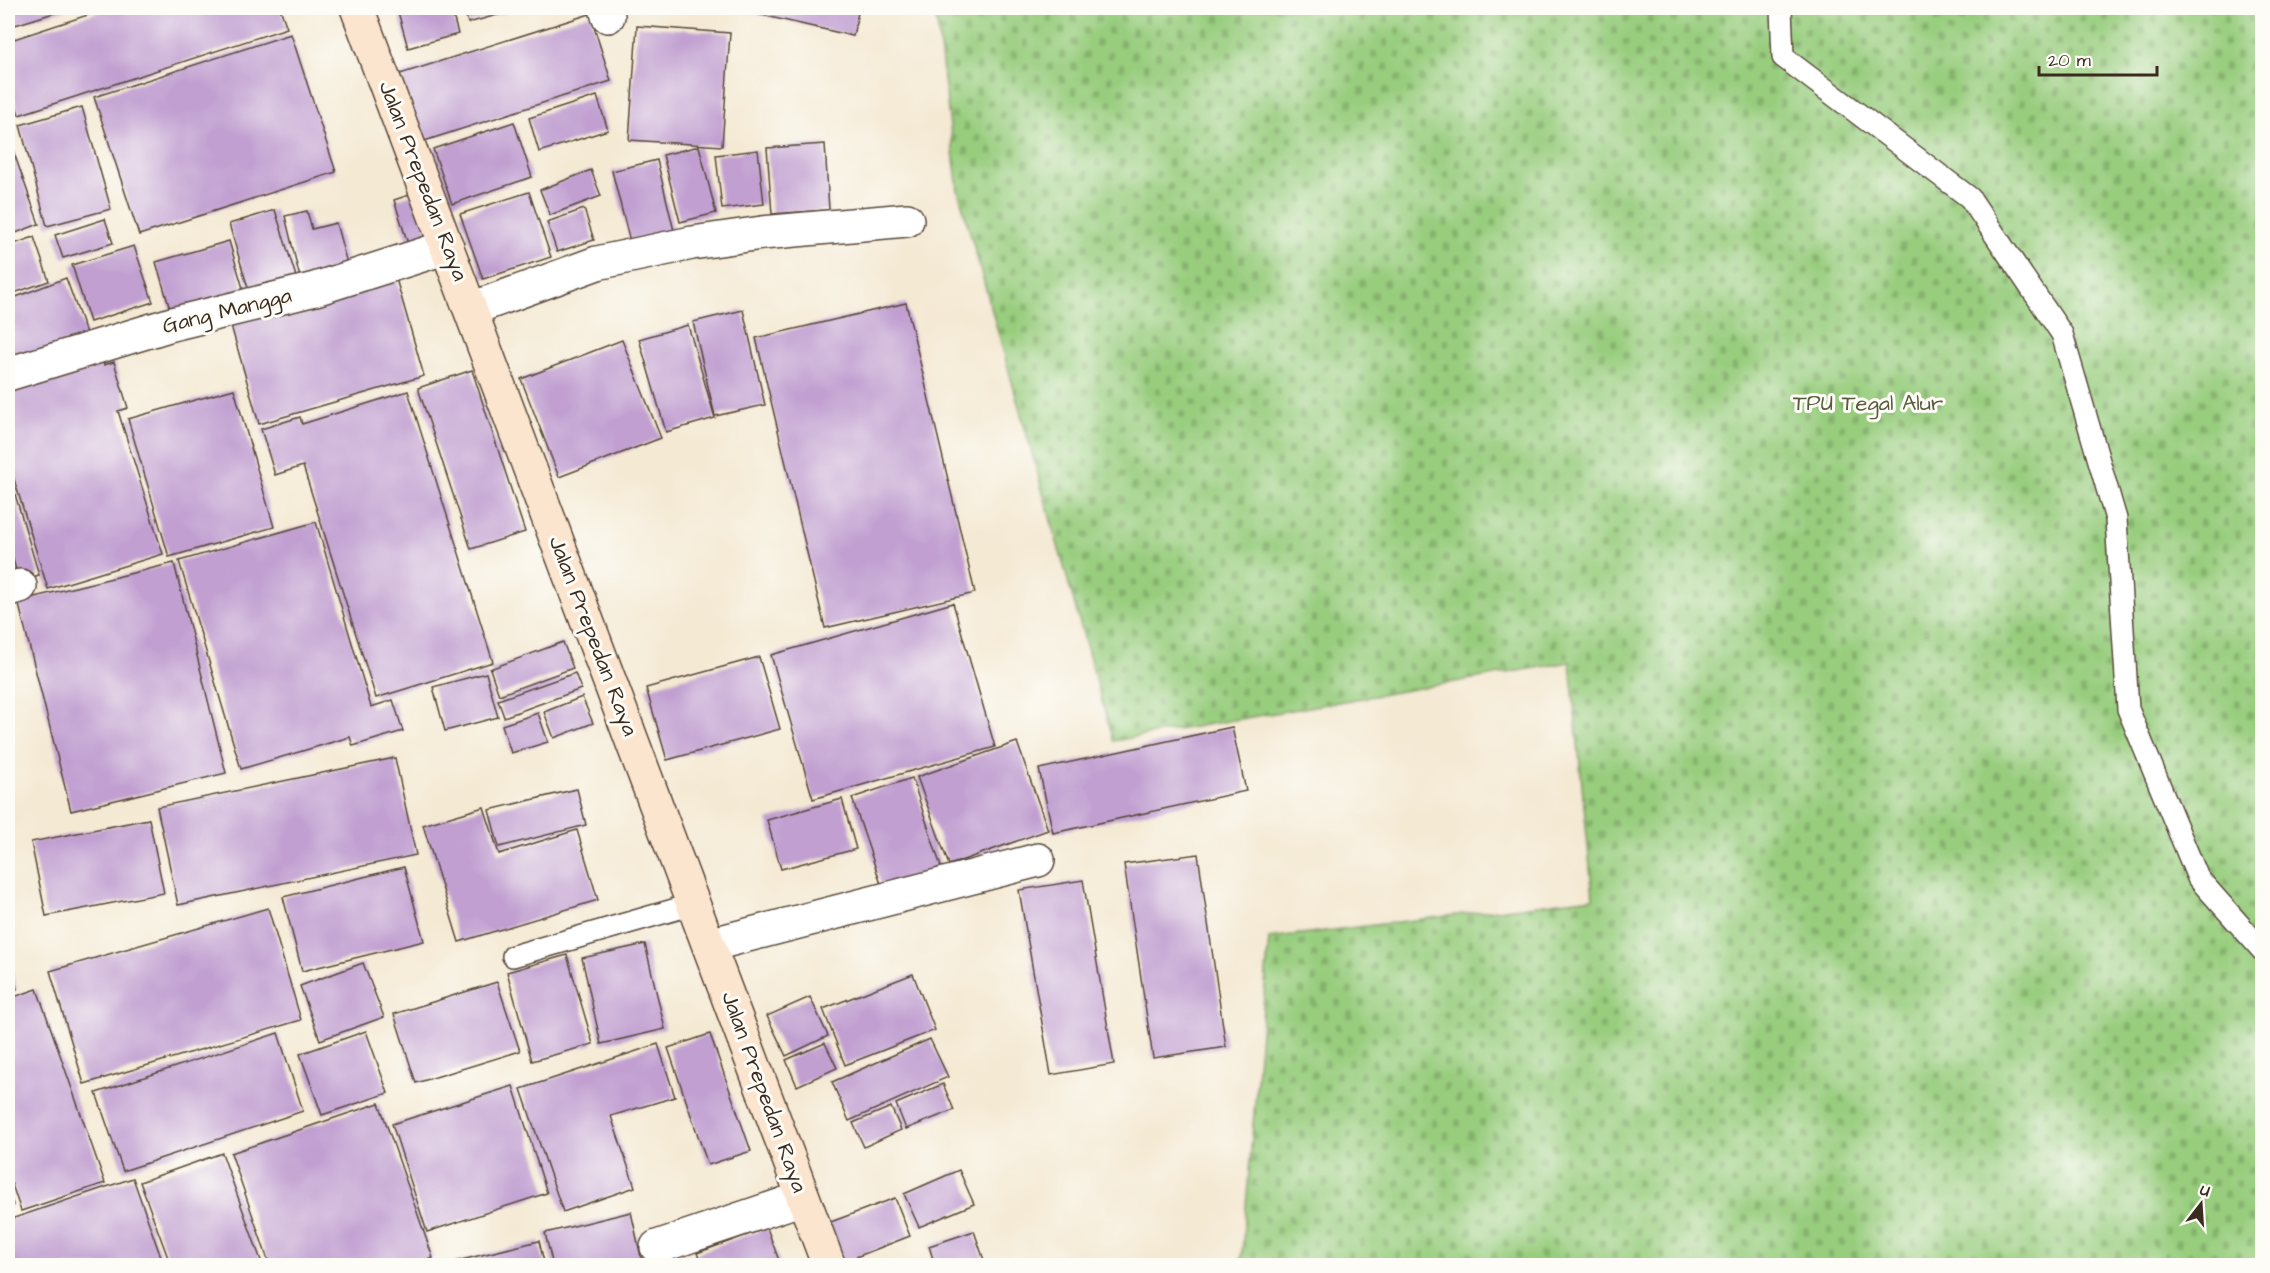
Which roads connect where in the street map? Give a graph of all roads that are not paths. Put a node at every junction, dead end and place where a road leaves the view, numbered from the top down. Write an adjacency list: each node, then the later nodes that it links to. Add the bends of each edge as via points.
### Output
1 (357, 8): 4 (street, Jalan Prepedan Raya)
2 (1780, 8): 10 (lane, via 1784,57 1970,198 2062,334 2116,519 2128,709 2198,878)
3 (907, 220): 5 (street, via 692,243 597,263)
4 (447, 247): 5 (street, Jalan Prepedan Raya); 6 (street, Gang Mangga, via 315,289 172,324)
5 (471, 309): 8 (street, Jalan Prepedan Raya)
6 (8, 374)
7 (1038, 860): 9 (street)
8 (694, 904): 9 (street, Jalan Prepedan Raya); 11 (lane)
9 (709, 945): 12 (street, Jalan Prepedan Raya)
10 (2262, 950)
11 (513, 956)
12 (803, 1198): 13 (street); 14 (street, Jalan Prepedan Raya)
13 (657, 1246)
14 (829, 1266)

